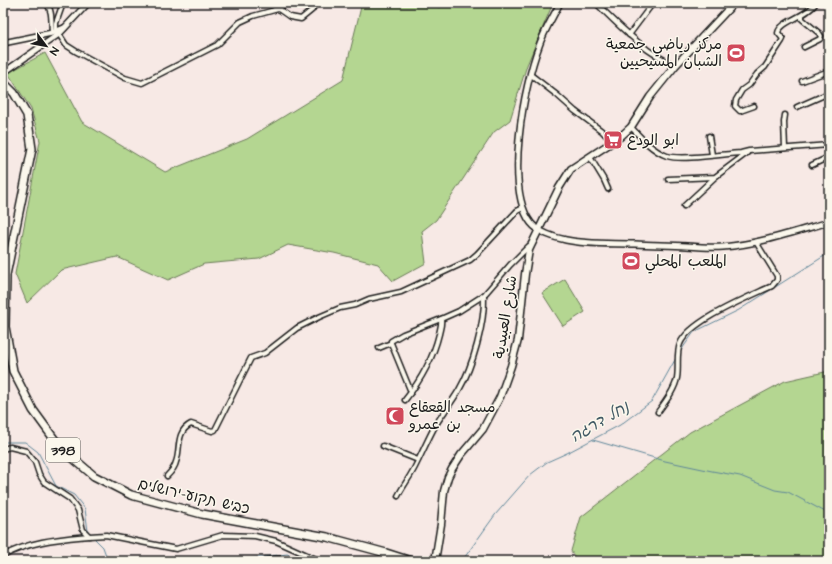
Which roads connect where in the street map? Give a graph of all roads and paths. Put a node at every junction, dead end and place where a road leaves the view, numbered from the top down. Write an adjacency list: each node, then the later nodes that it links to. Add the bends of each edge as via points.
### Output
1 (46, 3): 14 (street, via 50,6)
2 (63, 3): 14 (street)
3 (88, 3): 14 (street, via 65,28)
4 (270, 3): 12 (street)
5 (287, 3): 12 (street)
6 (316, 3): 12 (street, via 301,19 290,17)
7 (560, 3): 21 (street, via 541,41)
8 (596, 3): 15 (street)
9 (653, 3): 15 (street)
10 (734, 3): 18 (main road, شارع العبيدية)
11 (816, 3): 13 (street)
12 (278, 10): 14 (street, via 240,22 217,45 142,84 125,78 77,52)
13 (802, 16): 17 (street, via 802,19 821,36); 25 (street, via 781,27 778,33 782,41 765,67 742,90 736,100 736,106 740,111)
14 (55, 33): 16 (street); 20 (street)
15 (629, 35): 18 (street, via 649,51)
16 (3, 43)
17 (804, 47)
18 (675, 66): 28 (main road, شارع العبيدية, via 650,97)
19 (829, 71): 22 (street)
20 (3, 73)
21 (530, 75): 30 (street, via 602,131); 42 (street, via 522,111 518,165)
22 (802, 81)
23 (3, 82): 60 (main road, כביש תקוע–ירושלים / 398, via 20,100 27,115 32,149 6,275 5,327 13,370 33,410 60,447 94,476 131,495 202,514 327,537)
24 (829, 93): 26 (street)
25 (754, 106)
26 (797, 107)
27 (785, 115): 32 (street)
28 (631, 127): 30 (main road, شارع العبيدية); 34 (street, via 641,138 666,156 675,158)
29 (709, 136): 34 (street)
30 (612, 142): 36 (main road, شارع العبيدية)
31 (829, 145): 32 (street)
32 (785, 148): 33 (street)
33 (749, 151): 34 (street); 38 (street)
34 (712, 155)
35 (829, 156): 37 (street)
36 (590, 157): 40 (street); 44 (main road, شارع العبيدية, via 571,169)
37 (812, 165)
38 (715, 177): 39 (street); 41 (street)
39 (668, 179)
40 (608, 188)
41 (684, 206)
42 (523, 208): 44 (street); 57 (street, via 517,211 470,260 401,292 369,298 319,317 297,328 265,353 251,358 215,430 191,424 184,429 178,444 177,461)
43 (829, 222): 45 (street)
44 (539, 229): 45 (street, via 566,240 594,244 722,248); 46 (main road, شارع العبيدية)
45 (756, 242): 53 (street, via 777,280 772,286 705,319 688,334 680,344 675,385)
46 (532, 243): 47 (street); 67 (main road, شارع العبيدية, via 527,259 518,340 511,366 500,397 483,429 461,454 448,477)
47 (484, 295): 48 (street); 56 (street, via 473,360 460,388 436,424)
48 (441, 318): 49 (street, via 402,334); 51 (street, via 431,358)
49 (391, 343): 50 (street); 51 (street)
50 (378, 348)
51 (411, 392): 52 (street)
52 (404, 400)
53 (658, 412)
54 (383, 446): 56 (street)
55 (3, 449): 59 (street, via 10,447 26,451 35,462 44,482 70,499 78,510 83,530)
56 (418, 460): 58 (street)
57 (167, 476)
58 (398, 496)
59 (90, 536): 61 (street, via 40,542 18,548); 64 (street, via 106,535 176,549 223,535 255,536 276,541)
60 (386, 552): 65 (main road); 66 (main road, כביש תקוע–ירושלים / 398)
61 (3, 556)
62 (264, 561): 63 (street)
63 (301, 561)
64 (319, 561)
65 (382, 561)
66 (410, 561)
67 (435, 561)

